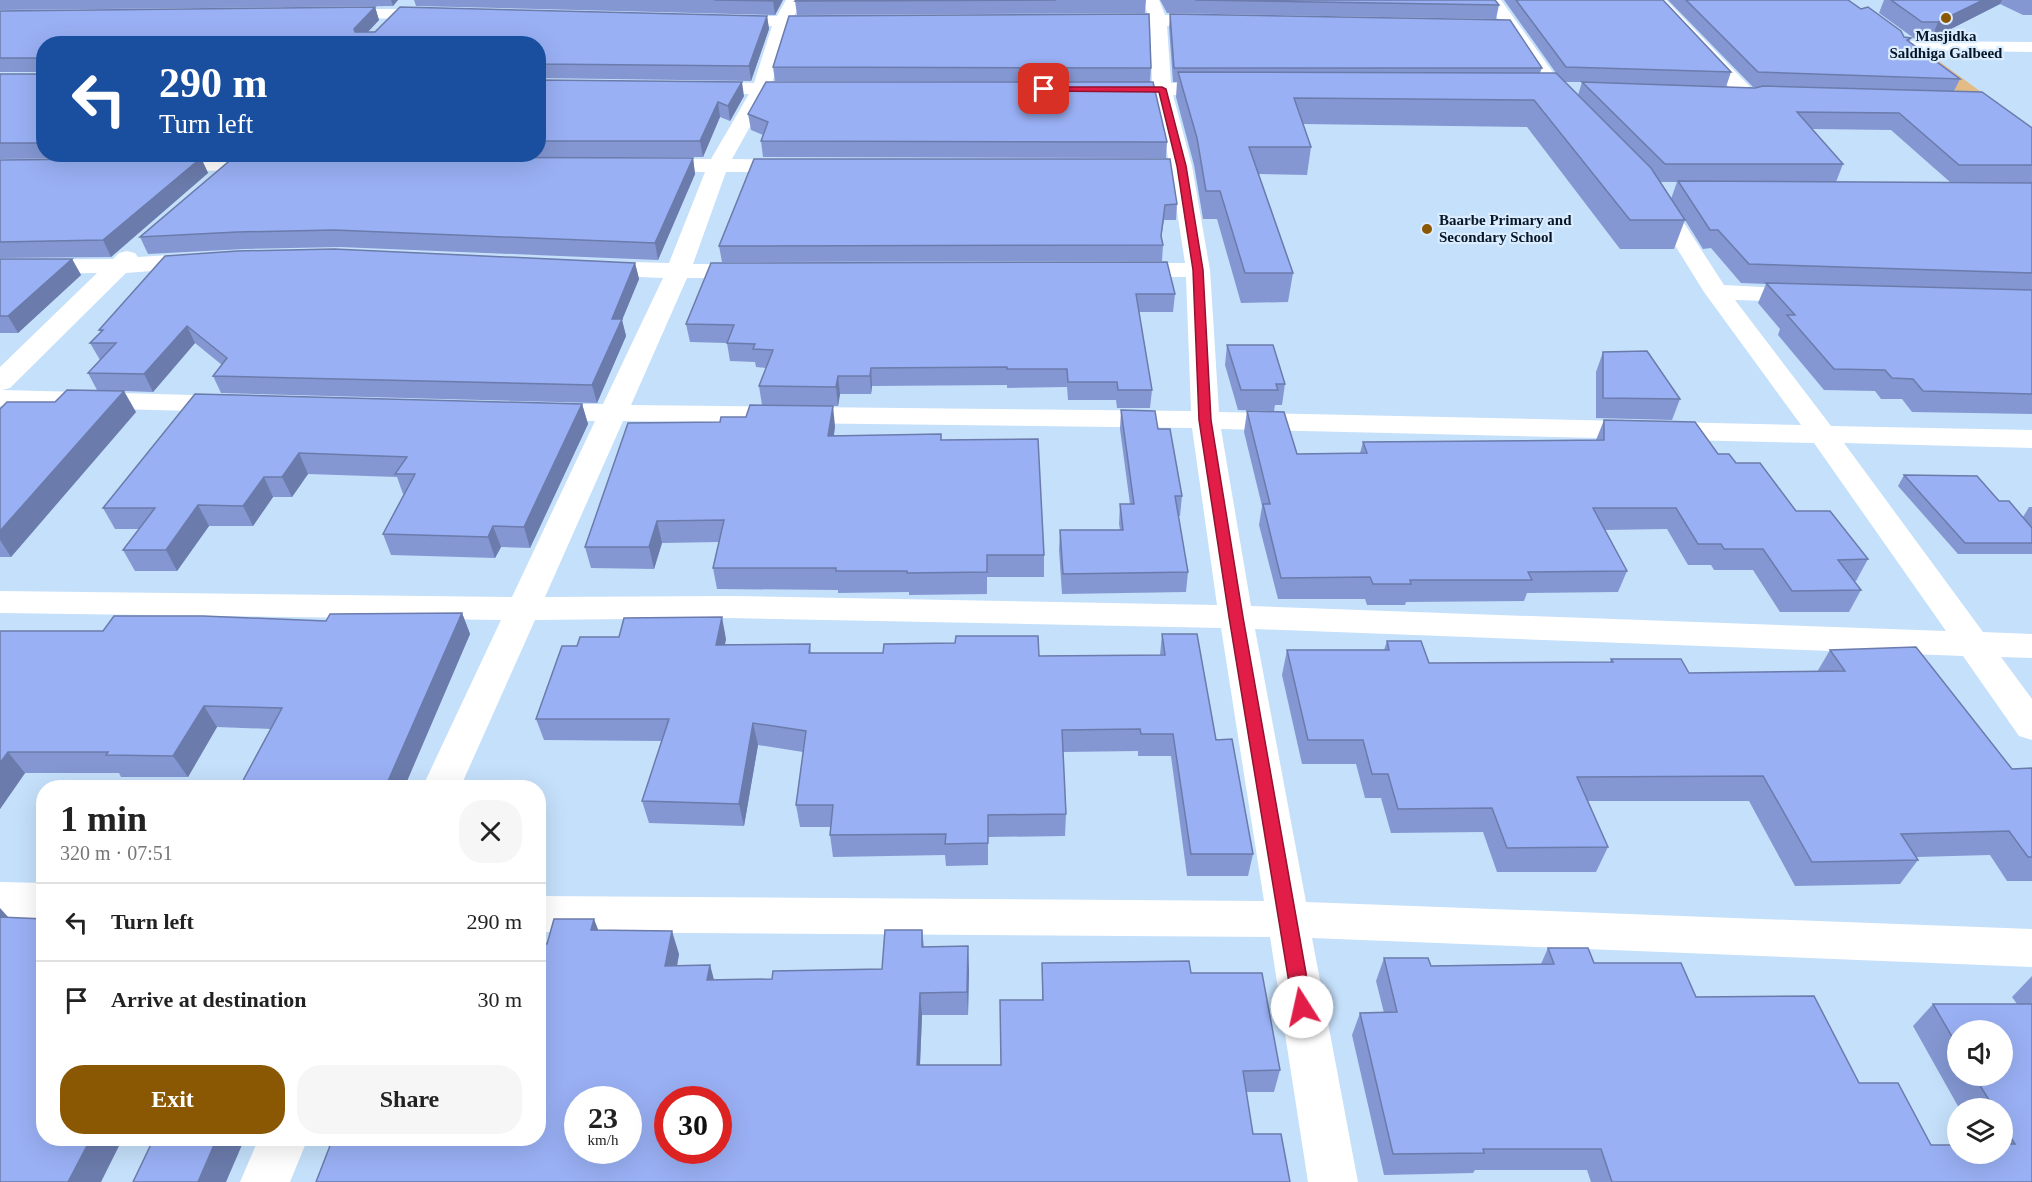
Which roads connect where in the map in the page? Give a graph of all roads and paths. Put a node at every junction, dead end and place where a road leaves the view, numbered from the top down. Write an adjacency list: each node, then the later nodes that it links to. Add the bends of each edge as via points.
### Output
1 (411, 0): 5 (street)
2 (1151, 0): 11 (street)
3 (1657, 0): 25 (street)
4 (788, 11): 9 (street); 12 (street); 19 (street)
5 (398, 13): 6 (street); 7 (street); 14 (street)
6 (316, 14)
7 (456, 15)
8 (1498, 17): 29 (street, via 1555,90)
9 (712, 20)
10 (1087, 20): 11 (street)
11 (1158, 20): 13 (street); 22 (street)
12 (853, 21)
13 (1229, 21)
14 (383, 28)
15 (1889, 33): 16 (main road)
16 (1906, 46): 17 (street); 28 (main road)
17 (2032, 47)
18 (679, 88): 19 (street)
19 (761, 89): 20 (street); 36 (street)
20 (820, 89)
21 (1091, 89): 22 (street)
22 (1162, 89): 23 (street); 47 (street, via 1169,166)
23 (1233, 89)
24 (1726, 96): 25 (street)
25 (1749, 97): 26 (street)
26 (1772, 97)
27 (1947, 101): 28 (street)
28 (1982, 102): 30 (main road)
29 (1587, 123)
30 (2032, 138)
31 (206, 162): 37 (street)
32 (237, 162): 40 (street)
33 (260, 162): 34 (street)
34 (292, 165)
35 (635, 165): 36 (street)
36 (718, 165): 38 (street); 49 (street)
37 (140, 166)
38 (813, 166)
39 (1657, 187): 50 (street)
40 (207, 188)
41 (144, 243): 43 (street)
42 (223, 259): 43 (street)
43 (118, 266): 44 (street); 52 (street)
44 (0, 267)
45 (573, 267): 49 (street)
46 (1104, 270): 47 (street)
47 (1198, 270): 57 (street)
48 (772, 271): 49 (street)
49 (678, 272): 56 (street)
50 (1716, 292): 51 (street); 58 (street)
51 (1833, 295)
52 (0, 382)
53 (0, 398): 54 (street)
54 (260, 405)
55 (519, 412): 56 (street)
56 (614, 414): 57 (street); 61 (street)
57 (1205, 420): 58 (street); 62 (street)
58 (1823, 435): 59 (street); 63 (street)
59 (2032, 439)
60 (0, 602): 61 (street)
61 (524, 609): 62 (street, via 731,607); 66 (street)
62 (1236, 617): 63 (street); 70 (street)
63 (1975, 645): 64 (street); 65 (street)
64 (2032, 645)
65 (2032, 726)
66 (445, 780)
67 (0, 900): 68 (street)
68 (36, 901)
69 (546, 914): 70 (street)
70 (1287, 919): 71 (street); 74 (street)
71 (2032, 948)
72 (281, 1146): 73 (street)
73 (265, 1182)
74 (1333, 1182)

